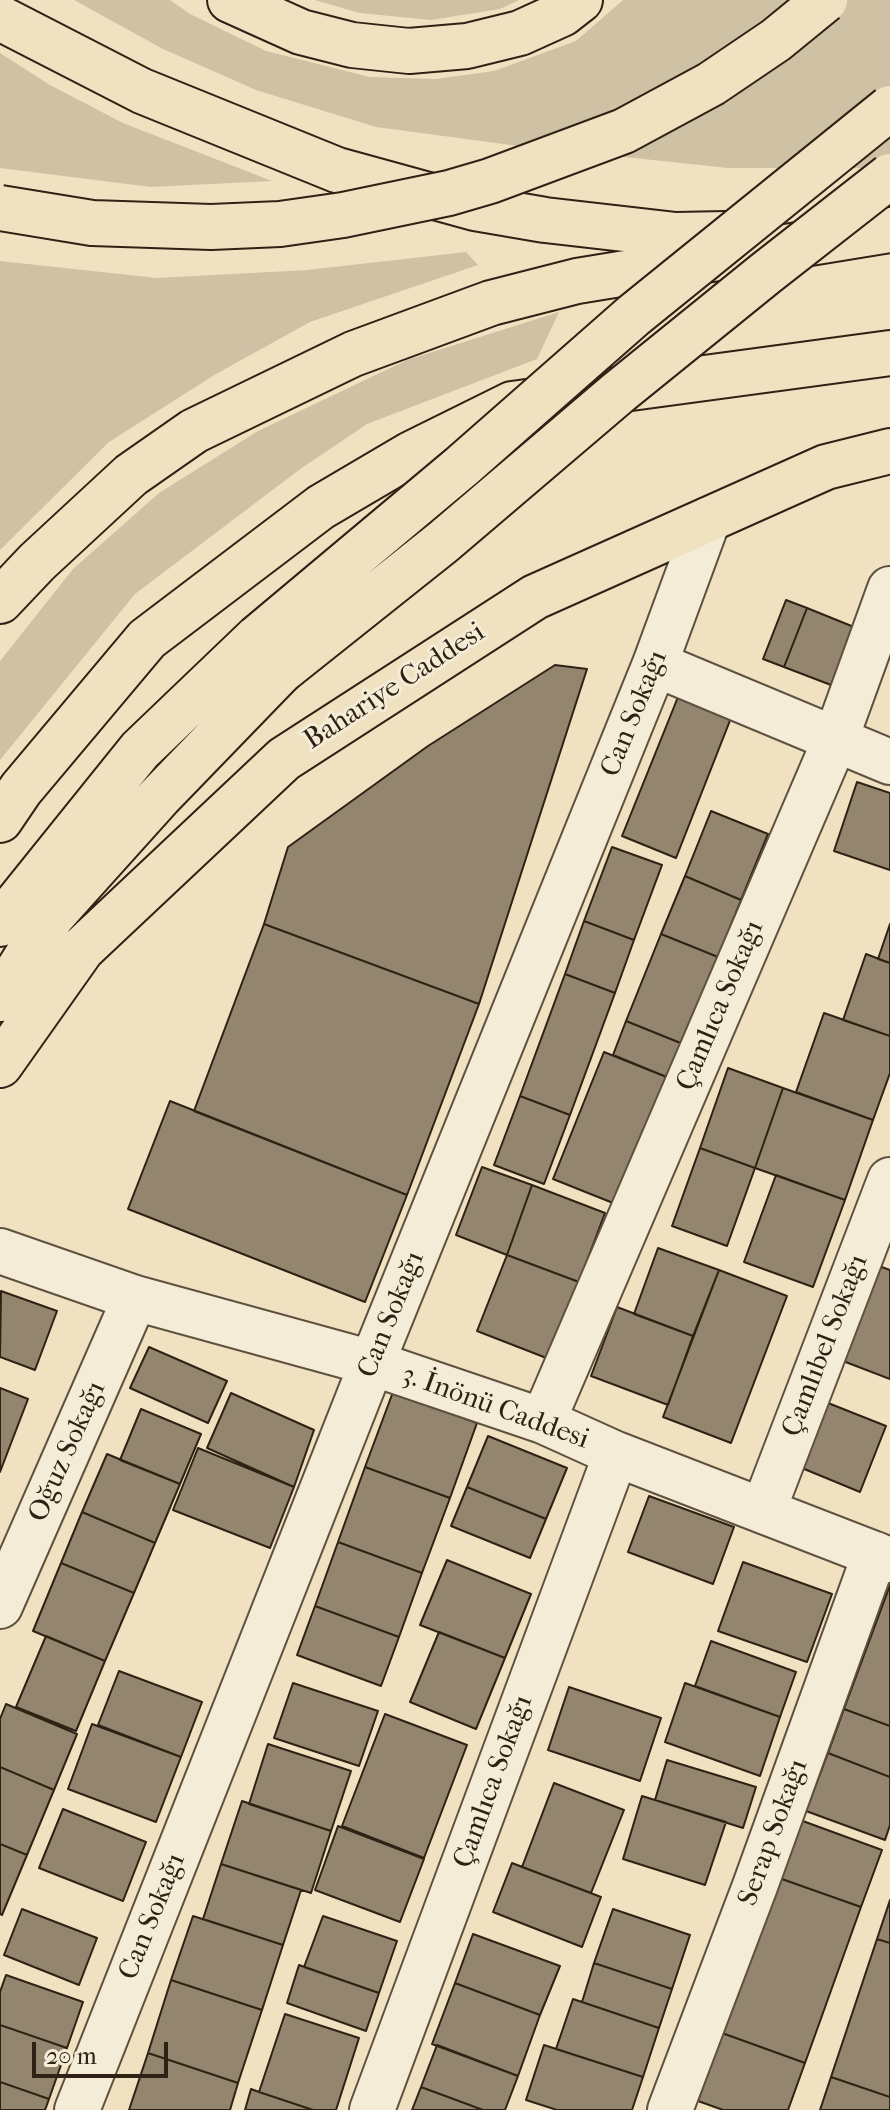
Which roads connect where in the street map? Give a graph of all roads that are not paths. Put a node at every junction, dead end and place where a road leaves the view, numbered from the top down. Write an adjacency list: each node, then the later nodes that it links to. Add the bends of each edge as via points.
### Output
1 (230, 0): 2 (main road, via 301,32 409,51 467,46 520,33)
2 (580, 0)
3 (825, 0): 7 (main road, bridge, via 711,84 624,131 449,193 280,224 211,227 92,223)
4 (0, 18): 8 (main road, via 142,91 264,142 337,170 475,208 676,235)
5 (890, 108): 14 (main road, bridge, via 634,315 461,467)
6 (890, 176): 14 (main road, bridge, via 443,542)
7 (0, 208)
8 (871, 232): 13 (main road, via 577,281 491,303 353,354 194,431 131,475)
9 (890, 353): 18 (main road, via 512,404 411,454 321,507 147,639)
10 (890, 451): 11 (main road, Bahariye Caddesi, via 826,467)
11 (708, 520): 15 (street, Can Sokağı); 21 (main road, Bahariye Caddesi, via 535,597 284,759 82,949)
12 (890, 589): 16 (street, Çamlıca Sokağı)
13 (0, 601)
14 (269, 654): 19 (main road, via 140,750); 20 (main road, via 160,796 52,916)
15 (655, 664): 16 (street); 25 (street, Can Sokağı)
16 (836, 738): 17 (street); 26 (street, Çamlıca Sokağı)
17 (890, 762)
18 (0, 820)
19 (0, 924)
20 (0, 999)
21 (0, 1065)
22 (890, 1180): 28 (street, Çamlıbel Sokağı)
23 (0, 1251): 24 (street, 3. İnönü Caddesi)
24 (135, 1298): 25 (street, 3. İnönü Caddesi); 30 (street, Oğuz Sokağı)
25 (372, 1363): 26 (street, 3. İnönü Caddesi); 31 (street, Can Sokağı)
26 (543, 1421): 27 (street, 3. İnönü Caddesi)
27 (616, 1454): 28 (street, 3. İnönü Caddesi); 32 (street, Çamlıca Sokağı)
28 (763, 1511): 29 (street, 3. İnönü Caddesi)
29 (882, 1557): 33 (street, Serap Sokağı)
30 (0, 1606)
31 (77, 2110)
32 (372, 2110)
33 (670, 2110)

